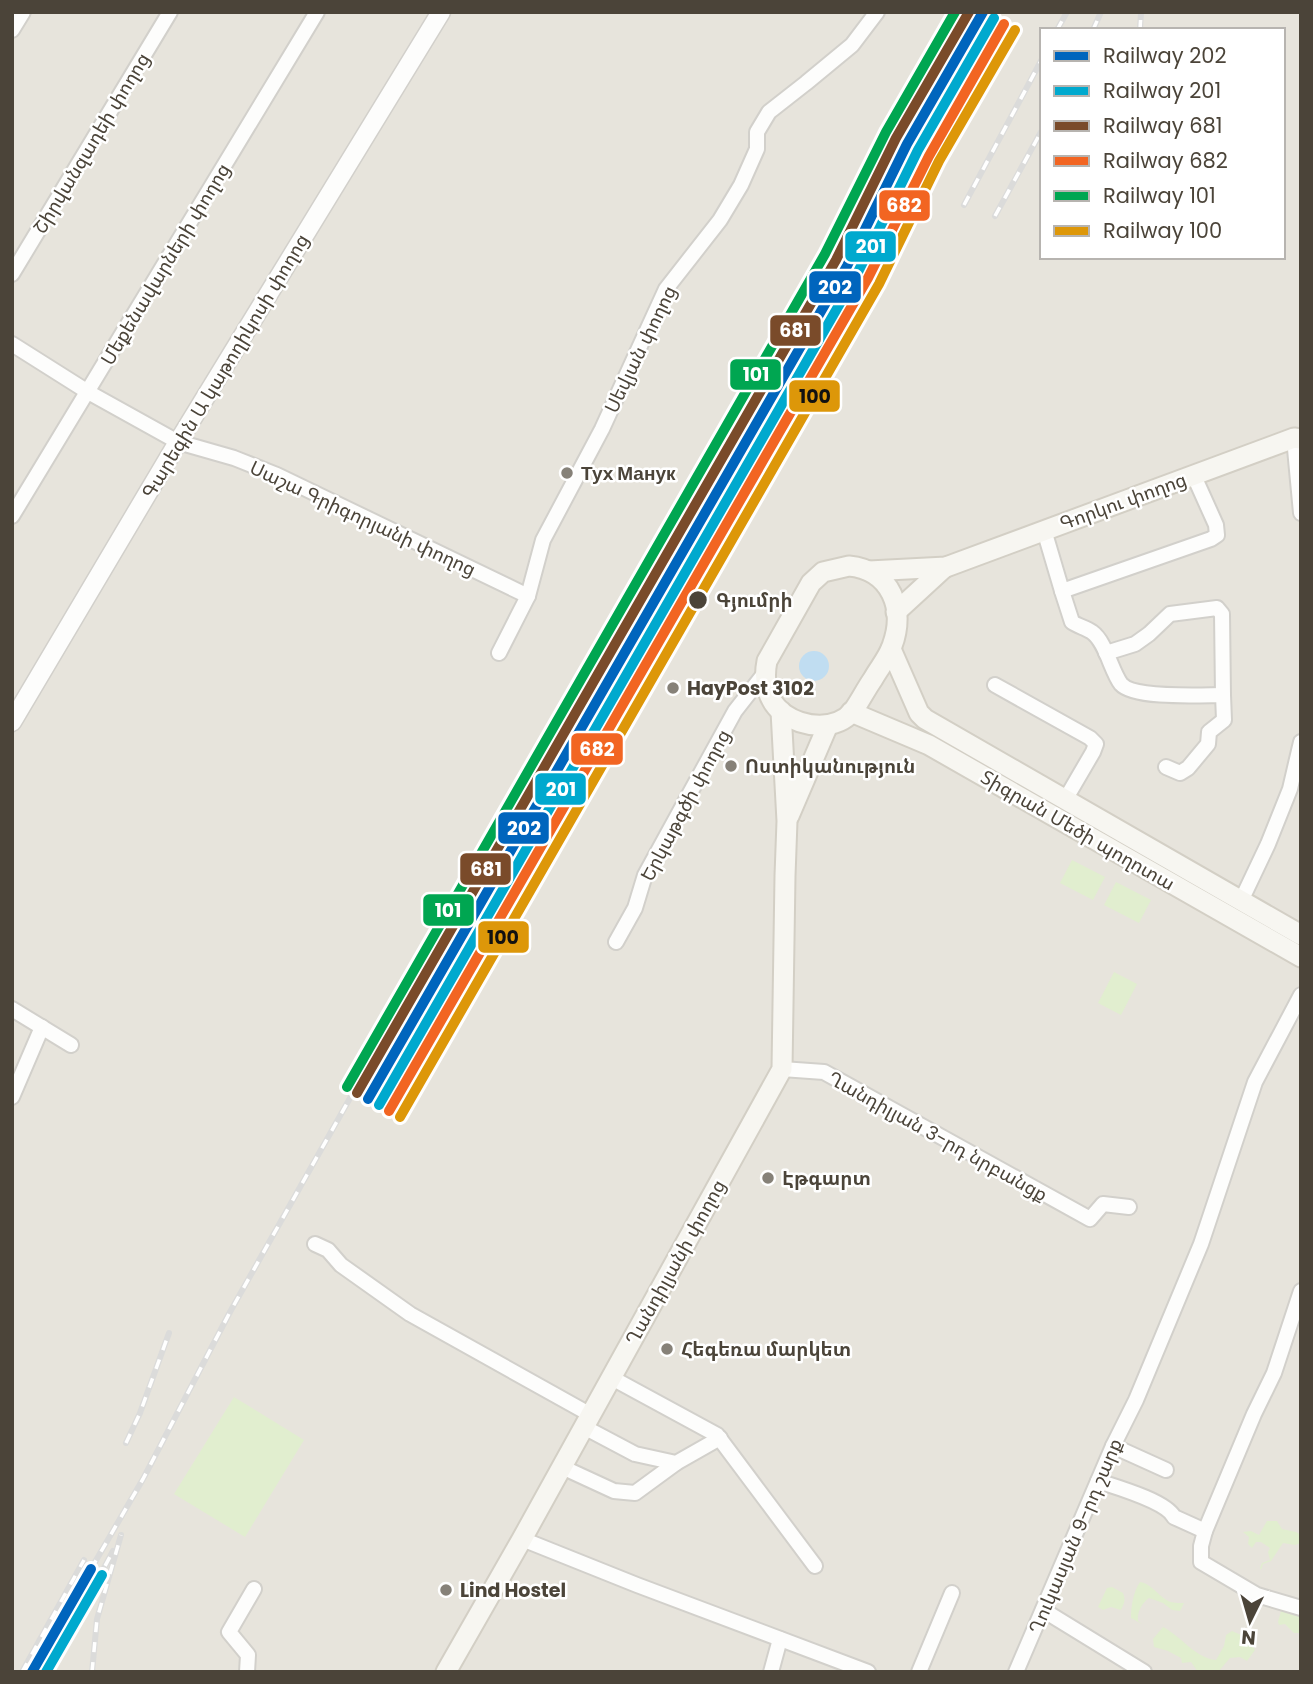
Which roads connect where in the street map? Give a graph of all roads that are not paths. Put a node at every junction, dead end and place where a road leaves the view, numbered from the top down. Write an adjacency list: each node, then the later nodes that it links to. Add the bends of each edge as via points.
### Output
1 (23, 12): 6 (street)
2 (170, 12): 7 (street, Շիրվանզադեի փողոց)
3 (317, 12): 9 (street, Մեքենավարների փողոց)
4 (441, 12): 11 (street, Գարեգին Ա կաթողիկոսի փողոց)
5 (877, 12): 19 (street, Սեվյան փողոց, via 852,45 769,112 757,132 757,149 734,197 666,289 602,429 543,540)
6 (12, 30)
7 (12, 274)
8 (12, 344): 9 (street, Սաշա Գրիգորյանի փողոց)
9 (88, 392): 11 (street, Սաշա Գրիգորյանի փողոց); 14 (street, Մեքենավարների փողոց)
10 (1297, 439): 12 (main road, Գորկու փողոց); 13 (street)
11 (178, 442): 19 (street, Սաշա Գրիգորյանի փողոց, via 276,475); 29 (street, Գարեգին Ա կաթողիկոսի փողոց)
12 (1194, 476): 15 (main road, Գորկու փողոց); 18 (street, via 1217,536)
13 (1301, 513)
14 (12, 516)
15 (1044, 530): 16 (main road, Գորկու փողոց); 18 (street)
16 (945, 567): 17 (main road, Գորկու փողոց); 20 (main road, Գորկու փողոց)
17 (869, 571): 20 (main road, via 886,584); 24 (main road, via 837,568 823,572 811,583)
18 (1062, 591): 23 (street, via 1072,622 1093,632)
19 (528, 596): 22 (street, Սեվյան փողոց)
20 (896, 612): 21 (main road)
21 (891, 649): 28 (main road); 34 (main road, Տիգրան Մեծի պողոտա, via 925,719)
22 (499, 653)
23 (1106, 653): 26 (street, via 1122,685 1134,691); 26 (street, via 1135,644 1170,614 1217,608 1222,614)
24 (764, 674): 27 (main road, via 770,697); 38 (street, Երկաթգծի փողոց, via 729,721 645,875)
25 (995, 685): 34 (street, via 1096,744)
26 (1223, 695): 32 (street, via 1224,720 1209,732 1208,744 1180,773)
27 (781, 711): 30 (main road, via 806,724); 35 (main road, Ղանդիլյանի փողոց)
28 (852, 712): 30 (main road); 39 (main road, Տիգրան Մեծի պողոտա, via 929,745)
29 (12, 722)
30 (828, 725): 35 (main road, Ղանդիլյանի փողոց)
31 (1301, 742): 33 (street)
32 (1166, 767)
33 (1295, 791): 36 (street)
34 (1065, 800): 36 (main road, Տիգրան Մեծի պողոտա)
35 (788, 821): 44 (main road, Ղանդիլյանի փողոց)
36 (1241, 901): 37 (main road, Տիգրան Մեծի պողոտա)
37 (1301, 935)
38 (617, 942)
39 (1301, 957)
40 (1301, 995): 52 (street, Ղուկասյան 9-րդ շարք, via 1255,1082 1201,1244)
41 (12, 1009): 42 (street)
42 (42, 1027): 43 (street); 45 (street)
43 (71, 1045)
44 (782, 1069): 46 (street, Ղանդիլյան 3-րդ նրբանցք, via 824,1072 1090,1219 1103,1204); 49 (main road, Ղանդիլյանի փողոց)
45 (12, 1097)
46 (1129, 1207)
47 (315, 1244): 50 (street, via 410,1314)
48 (1301, 1291): 57 (street, via 1274,1373)
49 (612, 1378): 50 (main road, Ղանդիլյանի փողոց); 51 (street)
50 (588, 1421): 53 (street, via 635,1454); 54 (main road, Ղանդիլյանի փողոց)
51 (720, 1438): 53 (street); 59 (street)
52 (1113, 1446): 55 (street); 56 (street, Ղուկասյան 9-րդ շարք)
53 (676, 1463): 54 (street, via 635,1493 614,1491)
54 (562, 1467): 58 (main road, Ղանդիլյանի փողոց)
55 (1166, 1470)
56 (1098, 1481): 57 (street, via 1157,1504); 63 (street, Ղուկասյան 9-րդ շարք)
57 (1205, 1531): 62 (street, via 1201,1562 1257,1595)
58 (522, 1539): 64 (street); 66 (main road, Ղանդիլյանի փողոց)
59 (815, 1566)
60 (254, 1589): 65 (street, via 229,1632 248,1655)
61 (951, 1593): 69 (street)
62 (1301, 1608)
63 (1043, 1610): 70 (street, Ղուկասյան 9-րդ շարք); 71 (street)
64 (780, 1639): 67 (street); 68 (street)
65 (247, 1672)
66 (446, 1672)
67 (771, 1672)
68 (868, 1672)
69 (919, 1672)
70 (1016, 1672)
71 (1144, 1672)

